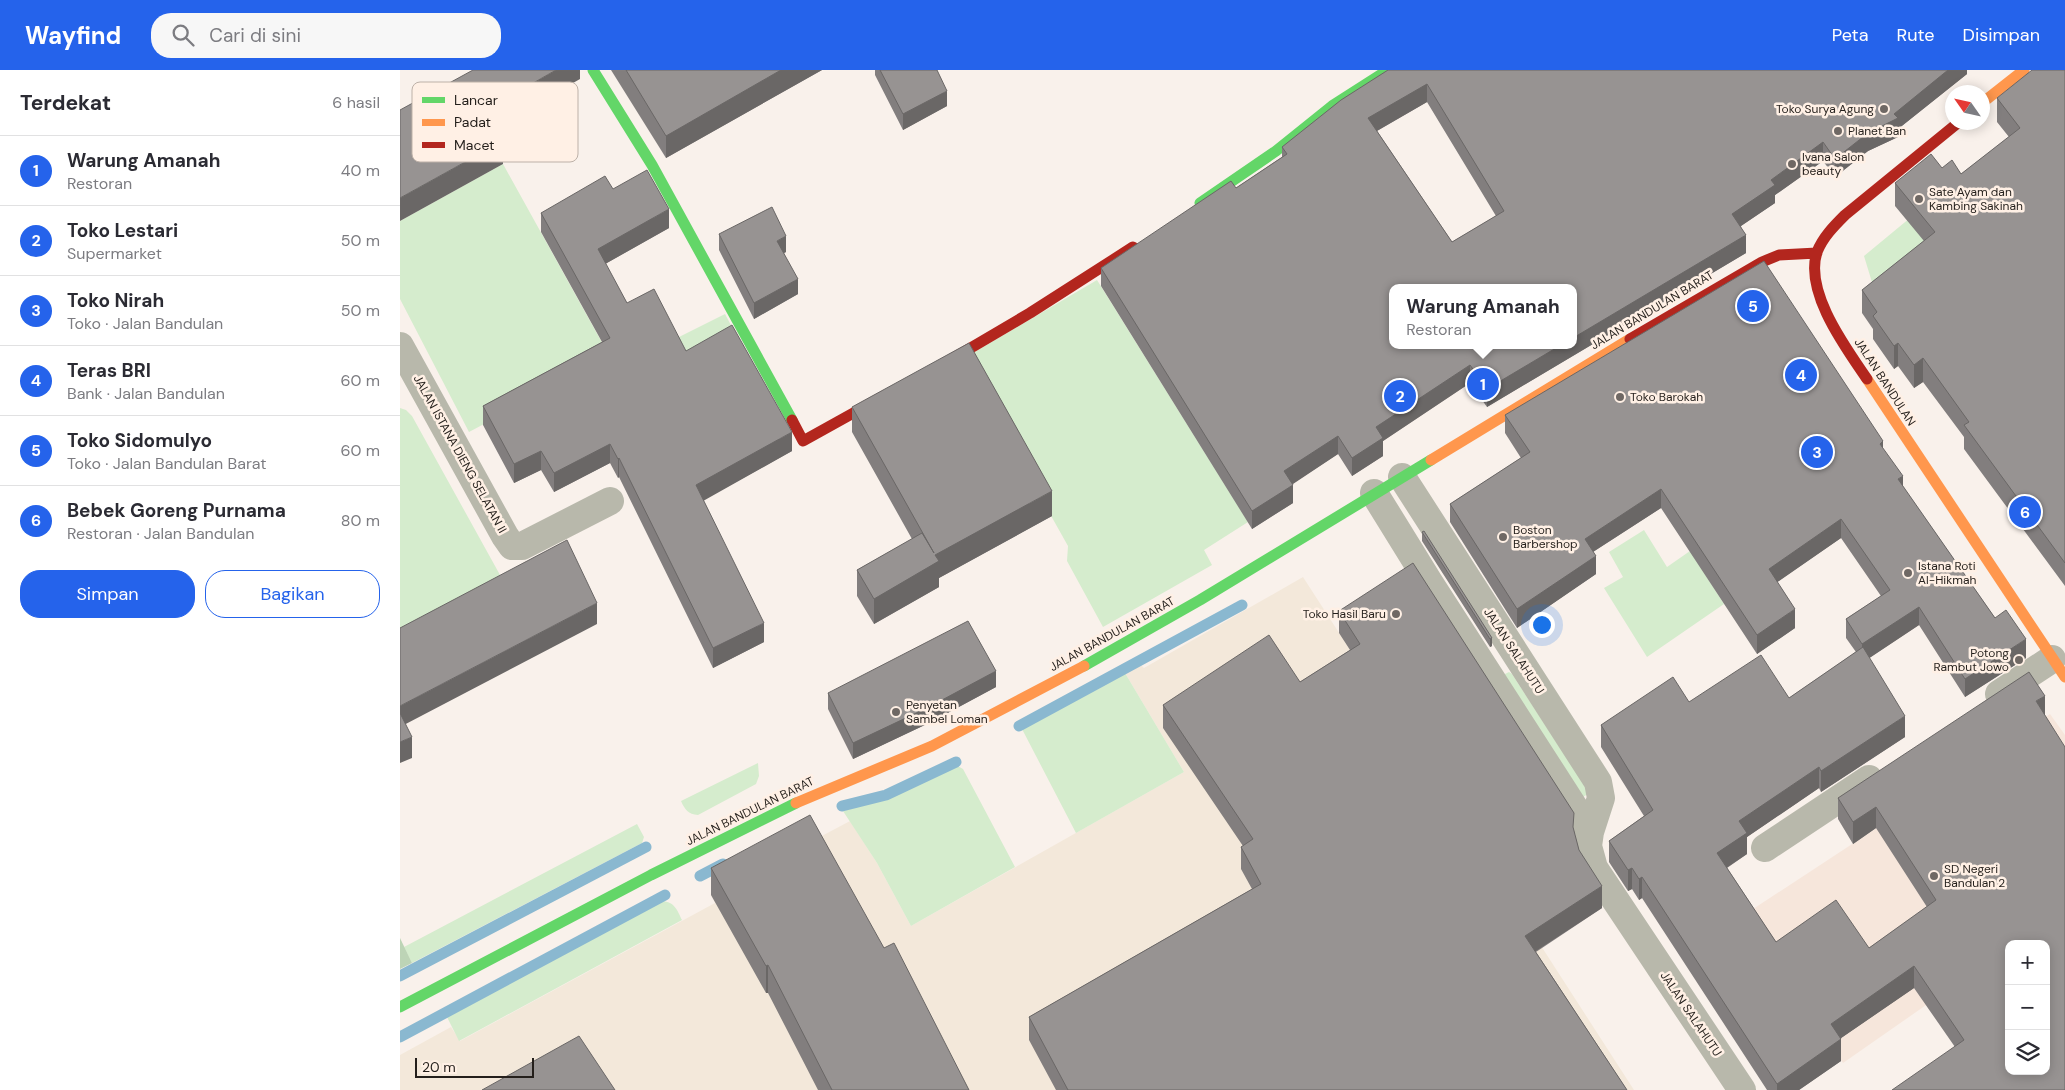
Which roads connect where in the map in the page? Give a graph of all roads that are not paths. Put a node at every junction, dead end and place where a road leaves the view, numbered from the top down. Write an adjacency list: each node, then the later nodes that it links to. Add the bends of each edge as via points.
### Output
1 (594, 70): 11 (street, via 652,165 803,441)
2 (1388, 70): 6 (street, via 1332,106 1276,151)
3 (2024, 70): 4 (street)
4 (1990, 97)
5 (1949, 130): 8 (street, JALAN BANDULAN, via 1845,215 1828,232)
6 (1190, 210)
7 (1142, 242): 10 (street, via 1030,313)
8 (1817, 253): 12 (street, JALAN BANDULAN BARAT, via 1779,255 1762,262); 17 (street, JALAN BANDULAN, via 1820,297 1831,324)
9 (404, 361): 14 (street, JALAN ISTANA DIENG SELATAN II, via 512,546 522,546)
10 (928, 372)
11 (895, 390)
12 (1402, 477): 13 (street, JALAN BANDULAN BARAT); 15 (street, JALAN SALAHUTU)
13 (1374, 493): 16 (street); 22 (street, JALAN BANDULAN BARAT, via 1265,562 990,717 898,762 792,805 673,863)
14 (610, 501)
15 (1458, 563): 16 (street); 20 (street, JALAN SALAHUTU, via 1598,782 1601,798)
16 (1429, 582): 20 (street)
17 (2059, 668): 18 (street)
18 (1980, 707)
19 (1889, 766): 21 (street)
20 (1590, 832): 23 (street, JALAN SALAHUTU, via 1588,846 1594,868)
21 (1764, 848)
22 (400, 1007)
23 (1742, 1090)

